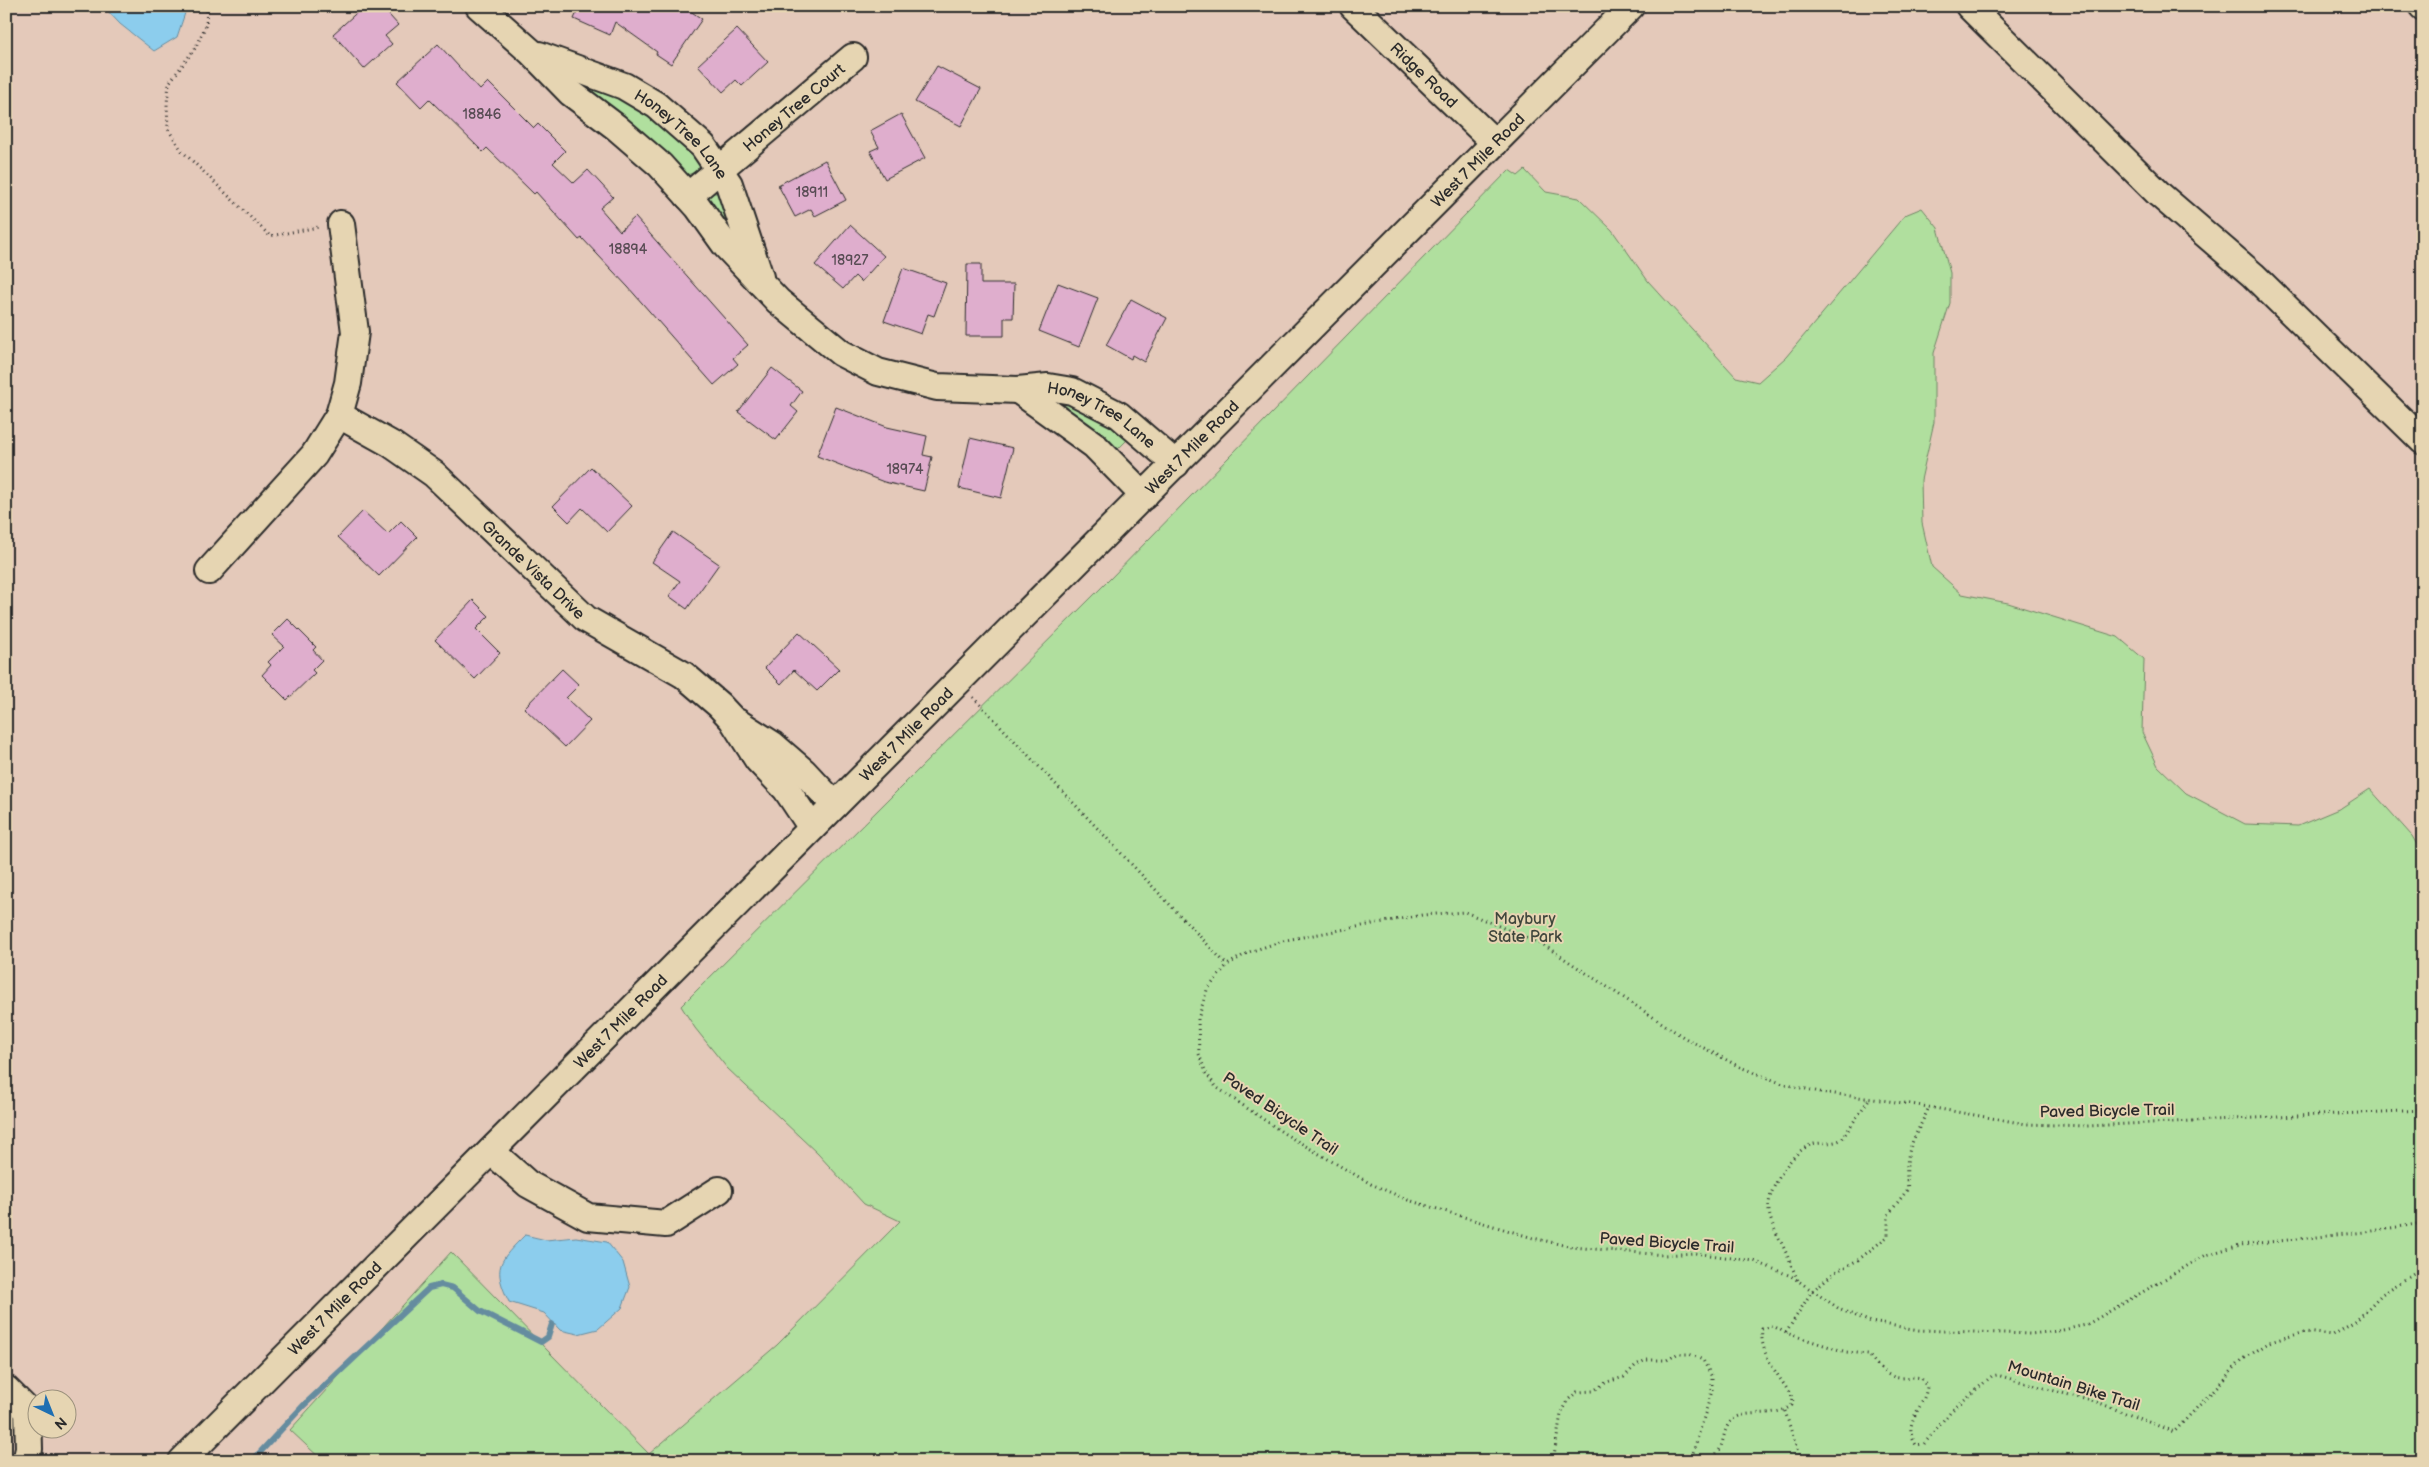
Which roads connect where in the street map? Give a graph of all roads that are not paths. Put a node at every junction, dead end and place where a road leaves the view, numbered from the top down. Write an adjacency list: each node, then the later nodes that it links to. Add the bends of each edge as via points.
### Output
1 (479, 6): 5 (street, Honey Tree Lane)
2 (1353, 6): 7 (street, Ridge Road)
3 (1631, 6): 7 (street, West 7 Mile Road)
4 (1969, 6): 14 (street, via 2160,195 2253,275)
5 (532, 52): 8 (street, Honey Tree Lane, via 624,86 656,105 702,146); 9 (street, Honey Tree Lane, via 571,93 660,165)
6 (853, 57): 8 (street, Honey Tree Court)
7 (1495, 142): 15 (street, West 7 Mile Road)
8 (719, 170): 9 (street, Honey Tree Court); 11 (street, Honey Tree Lane, via 729,184)
9 (688, 196): 11 (street, Honey Tree Lane, via 726,246)
10 (341, 224): 13 (street, via 355,332 348,383)
11 (762, 283): 12 (street, Honey Tree Lane, via 778,301 841,353 878,372 937,386)
12 (1018, 390): 15 (street, Honey Tree Lane, via 1048,387 1072,391 1119,415); 16 (street, Honey Tree Lane, via 1094,445)
13 (339, 416): 17 (street, via 314,455); 18 (street, Grande Vista Drive, via 391,444 434,474 573,608 611,635 684,675)
14 (2423, 441)
15 (1176, 464): 16 (street, West 7 Mile Road)
16 (1144, 496): 19 (street, West 7 Mile Road)
17 (209, 571)
18 (732, 719): 19 (street, Grande Vista Drive, via 773,745); 20 (street, Grande Vista Drive, via 758,760 786,789)
19 (835, 805): 20 (street, West 7 Mile Road)
20 (812, 828): 21 (street, West 7 Mile Road)
21 (490, 1151): 22 (street, via 528,1184 588,1217 666,1224); 25 (street, West 7 Mile Road)
22 (719, 1190)
23 (6, 1389): 24 (street, via 28,1411 29,1449)
24 (26, 1461)
25 (182, 1461)

